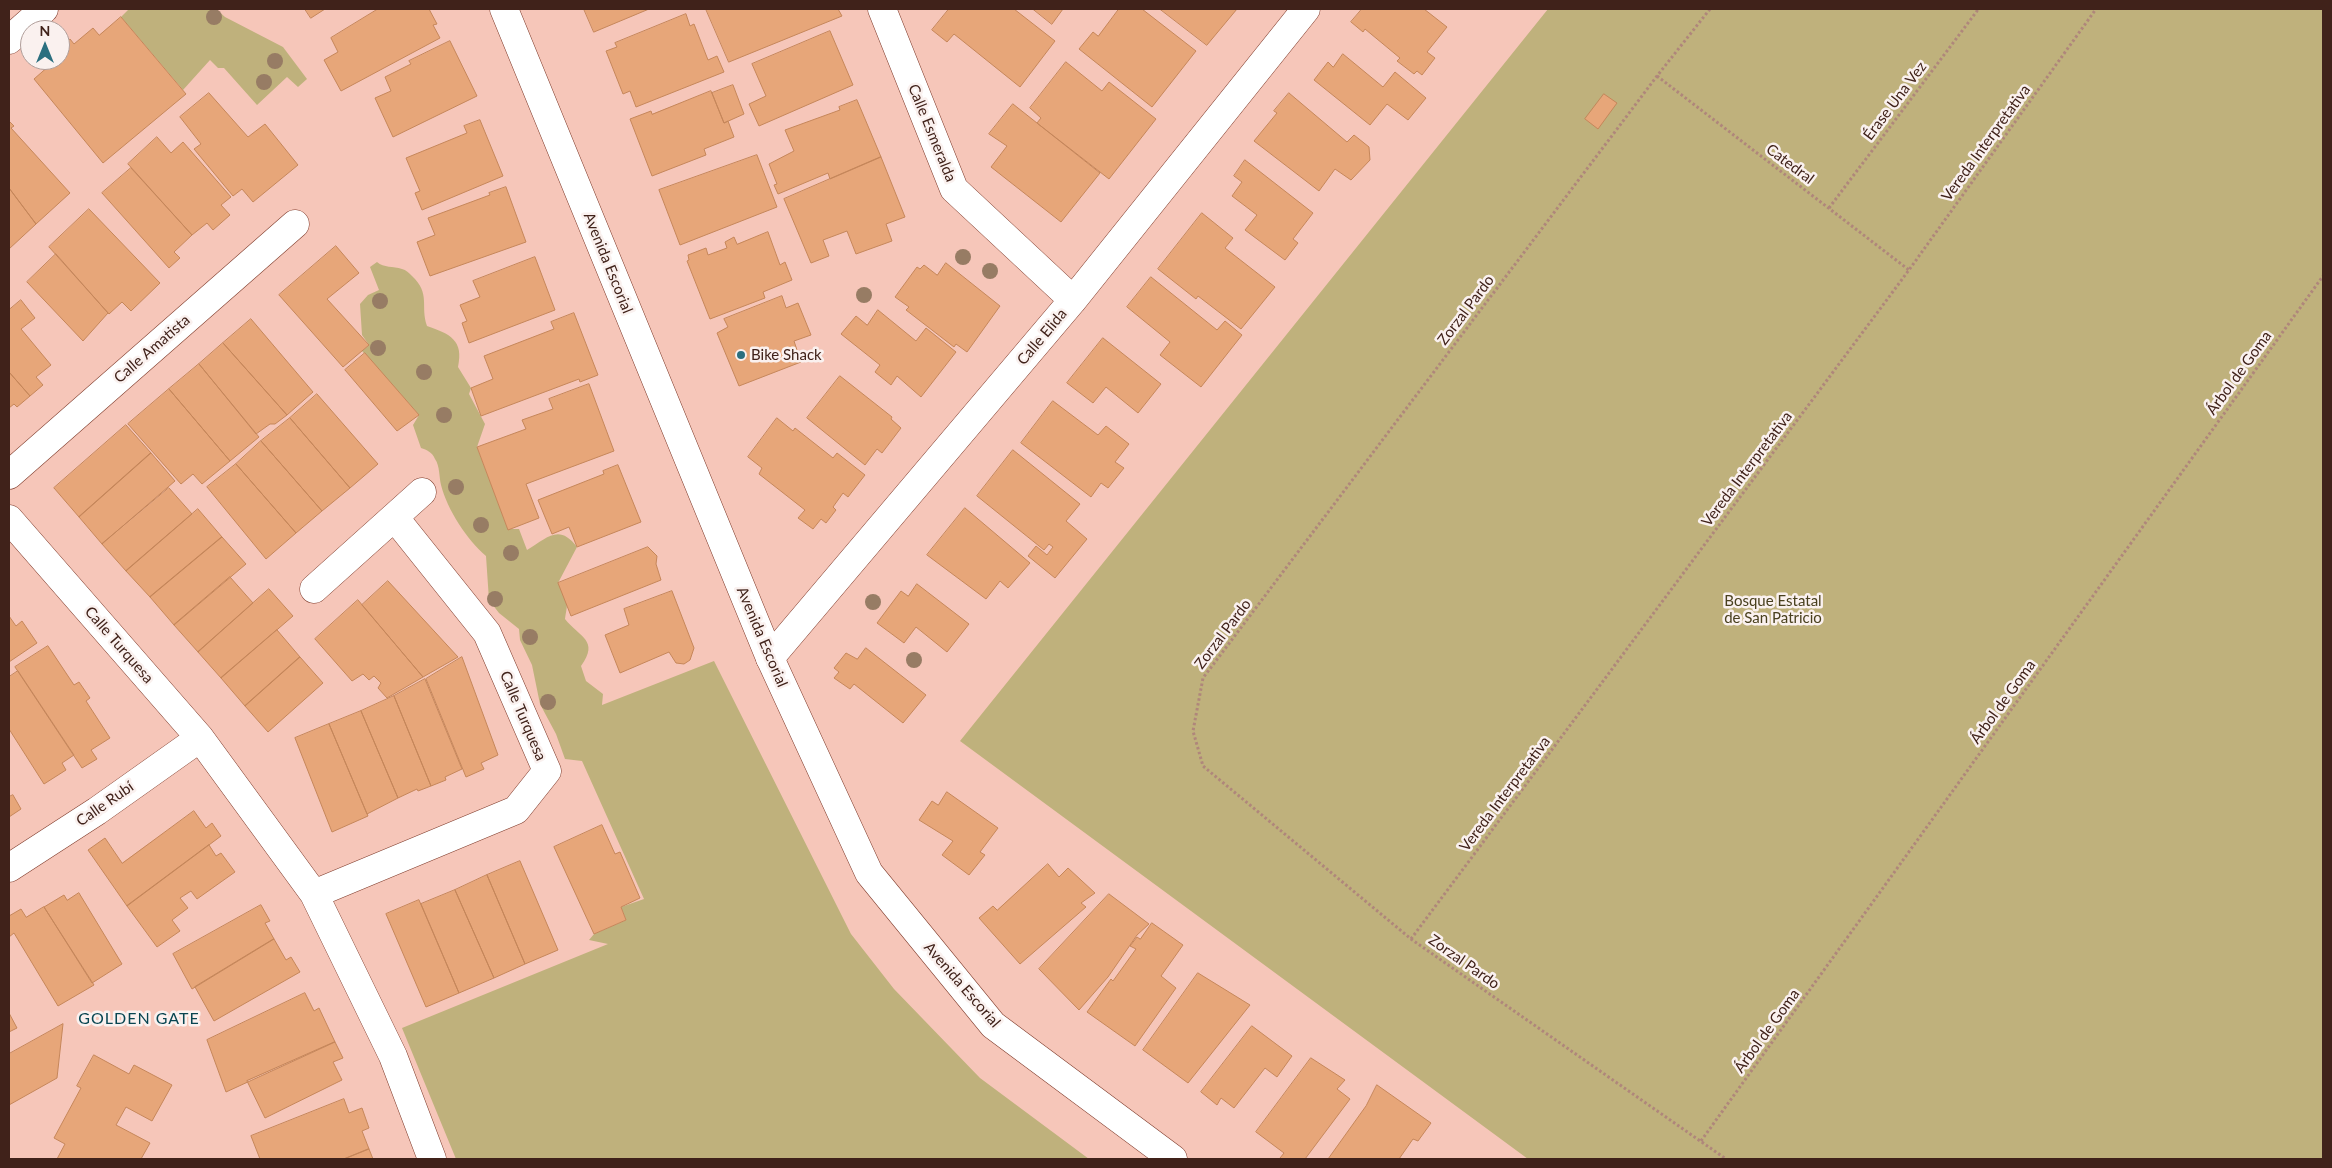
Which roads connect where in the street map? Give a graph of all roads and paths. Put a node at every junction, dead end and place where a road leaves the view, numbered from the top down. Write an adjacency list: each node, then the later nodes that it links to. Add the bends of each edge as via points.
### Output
1 (44, 9): 8 (street)
2 (504, 9): 20 (street, Avenida Escorial)
3 (882, 9): 14 (street, Calle Esmeralda, via 954,189)
4 (1306, 9): 14 (street, Calle Elida)
5 (1710, 9): 9 (path, Zorzal Pardo)
6 (1974, 9): 10 (path, Érase Una Vez, via 1977,11)
7 (2096, 9): 12 (path, Vereda Interpretativa)
8 (9, 40)
9 (1657, 76): 10 (path, Catedral); 24 (path, Zorzal Pardo, via 1203,678 1193,731 1203,766)
10 (1829, 208): 12 (path, Catedral)
11 (294, 224): 15 (street, Calle Amatista)
12 (1909, 270): 24 (path, Vereda Interpretativa)
13 (2323, 276): 25 (path, Árbol de Goma)
14 (1073, 300): 20 (street, Calle Elida)
15 (9, 475)
16 (422, 492): 17 (street)
17 (395, 518): 19 (street); 23 (street, Calle Turquesa, via 488,633 547,771 516,810)
18 (9, 519): 21 (street, Calle Turquesa)
19 (314, 589)
20 (770, 658): 27 (street, Avenida Escorial, via 869,873 993,1024)
21 (200, 738): 22 (street, Calle Rubí); 23 (street, Calle Turquesa)
22 (9, 868)
23 (314, 894): 26 (street, Calle Turquesa, via 393,1056)
24 (1412, 939): 25 (path, Zorzal Pardo)
25 (1701, 1141): 28 (path, Zorzal Pardo)
26 (432, 1159)
27 (1173, 1159)
28 (1726, 1159)

